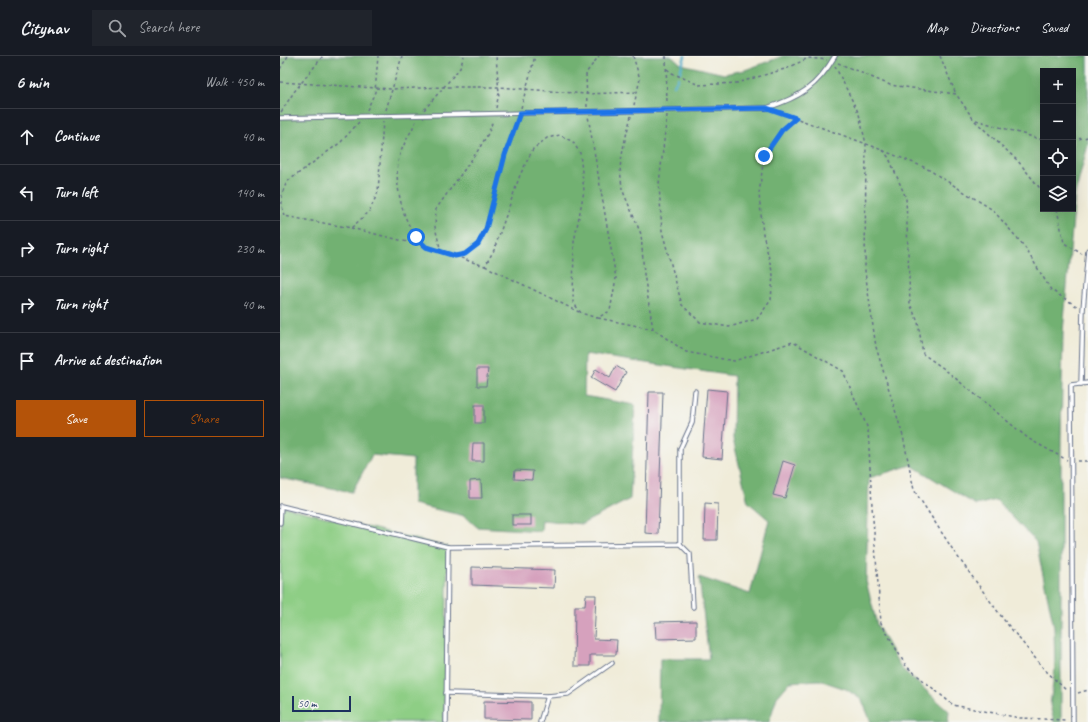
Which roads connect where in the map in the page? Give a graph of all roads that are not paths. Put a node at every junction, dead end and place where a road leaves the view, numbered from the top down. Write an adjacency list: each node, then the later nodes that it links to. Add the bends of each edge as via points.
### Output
1 (835, 56): 2 (lane, via 816,83 802,94 767,108)
2 (280, 118)
3 (1088, 250): 4 (lane)
4 (1086, 279): 6 (lane)
5 (1088, 383): 6 (lane)
6 (1081, 384): 15 (lane, via 1071,385)
7 (695, 391): 9 (lane, via 692,424 680,449)
8 (280, 523): 10 (lane, via 281,506)
9 (680, 544): 10 (lane); 11 (lane, via 690,554)
10 (448, 547): 13 (lane)
11 (693, 607)
12 (612, 663): 14 (lane, via 568,694)
13 (446, 693): 14 (lane); 16 (lane)
14 (548, 696): 17 (lane)
15 (1073, 721)
16 (446, 722)
17 (540, 722)

